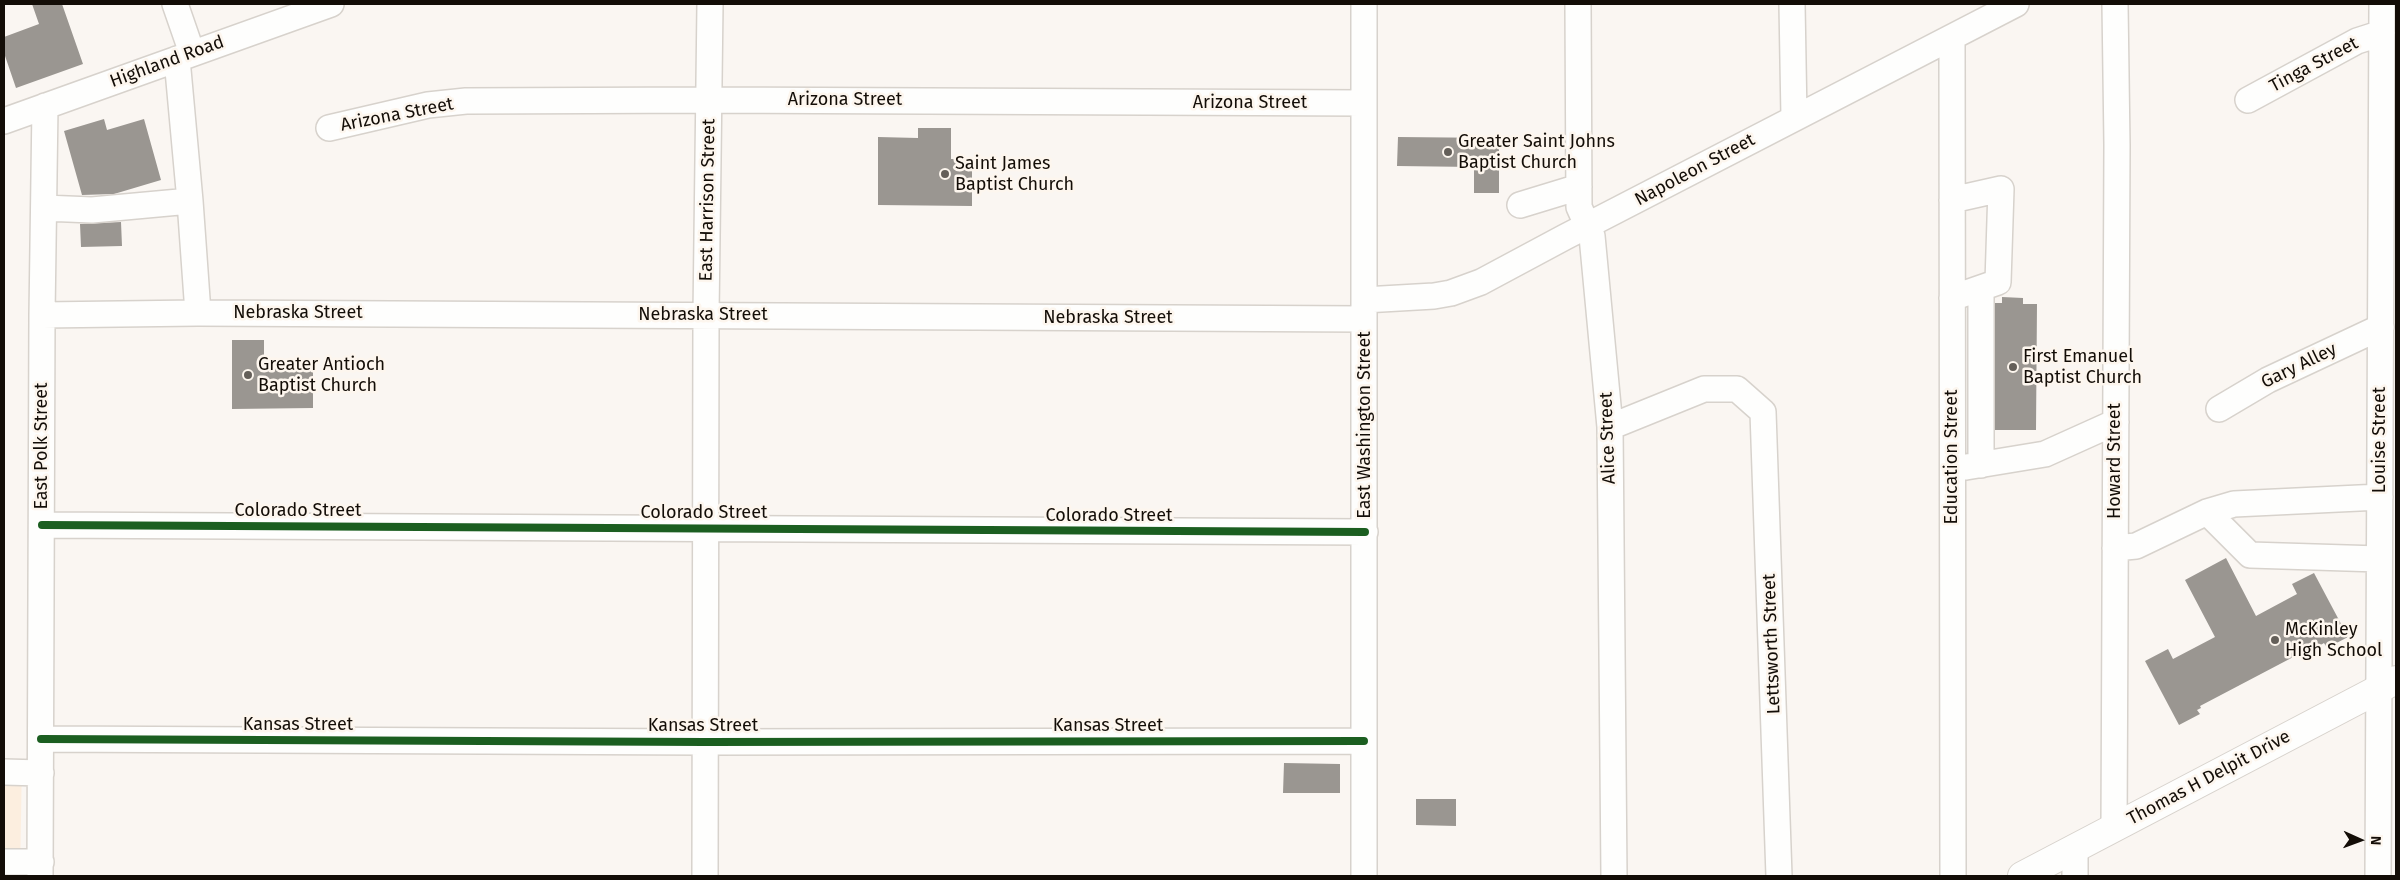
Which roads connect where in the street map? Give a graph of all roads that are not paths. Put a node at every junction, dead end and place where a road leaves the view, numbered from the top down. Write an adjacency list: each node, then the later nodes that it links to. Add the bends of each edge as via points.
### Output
1 (174, 4): 12 (street)
2 (331, 4): 12 (street, Highland Road)
3 (710, 4): 13 (street, East Harrison Street)
4 (1364, 4): 15 (street, East Washington Street)
5 (1578, 4): 20 (street, Alice Street)
6 (1792, 4): 17 (street)
7 (2016, 4): 11 (street, Napoleon Street)
8 (2115, 4): 34 (street, Howard Street)
9 (2382, 4): 10 (street, Louise Street)
10 (2382, 33): 14 (street, Tinga Street, via 2357,41); 32 (street, Louise Street)
11 (1952, 38): 17 (street, Napoleon Street); 21 (street, Education Street)
12 (185, 56): 16 (street, Highland Road); 22 (street)
13 (709, 100): 15 (street, Arizona Street); 19 (street, Arizona Street, via 466,101 428,105); 31 (street, East Harrison Street)
14 (2248, 100)
15 (1364, 104): 28 (street, East Washington Street)
16 (45, 106): 18 (street, Highland Road); 24 (street, East Polk Street)
17 (1794, 118): 25 (street, Napoleon Street)
18 (4, 121)
19 (329, 128)
20 (1579, 187): 23 (street); 25 (street, Alice Street, via 1579,207)
21 (1952, 200): 26 (street, via 2001,189 1998,282); 27 (street, Education Street)
22 (190, 201): 24 (street, via 92,210); 29 (street)
23 (1520, 205)
24 (44, 208): 30 (street, East Polk Street)
25 (1588, 225): 28 (street, Napoleon Street, via 1481,282 1434,296); 35 (street, Alice Street, via 1592,236)
26 (1981, 288): 27 (street); 36 (street)
27 (1952, 298): 37 (street, Education Street)
28 (1364, 310): 31 (street, Nebraska Street); 42 (street, East Washington Street)
29 (198, 313): 30 (street, Nebraska Street); 31 (street, Nebraska Street)
30 (42, 315): 40 (street, East Polk Street)
31 (706, 315): 41 (street, East Harrison Street)
32 (2381, 327): 33 (street, Gary Alley, via 2268,380); 38 (street, Louise Street)
33 (2218, 409)
34 (2116, 422): 36 (street, via 2045,454); 43 (street, Howard Street)
35 (1610, 427): 57 (street, Alice Street); 58 (street, Lettsworth Street, via 1704,389 1737,389 1763,412)
36 (1981, 464): 37 (street)
37 (1952, 469): 59 (street, Education Street)
38 (2380, 497): 39 (street, via 2234,504); 44 (street, Louise Street)
39 (2207, 512): 43 (street, via 2136,546); 44 (street, via 2250,555)
40 (42, 525): 41 (street, Colorado Street); 46 (street, East Polk Street)
41 (705, 528): 42 (street, Colorado Street); 48 (street, East Harrison Street)
42 (1365, 532): 47 (street, East Washington Street)
43 (2115, 548): 51 (street, Howard Street)
44 (2380, 559): 45 (street, Louise Street)
45 (2388, 684): 51 (main road, Thomas H Delpit Drive); 62 (street, Louise Street)
46 (41, 738): 48 (street, Kansas Street); 50 (street, East Polk Street)
47 (1364, 741): 48 (street, Kansas Street); 56 (street, East Washington Street)
48 (705, 742): 55 (street, East Harrison Street)
49 (4, 772): 50 (street)
50 (41, 773): 54 (street, East Polk Street)
51 (2114, 828): 52 (main road, Thomas H Delpit Drive)
52 (2075, 848): 60 (main road, Thomas H Delpit Drive); 61 (street)
53 (4, 862): 54 (street)
54 (40, 869)
55 (705, 876)
56 (1364, 876)
57 (1614, 876)
58 (1780, 876)
59 (1953, 876)
60 (2022, 876)
61 (2076, 876)
62 (2378, 876)

